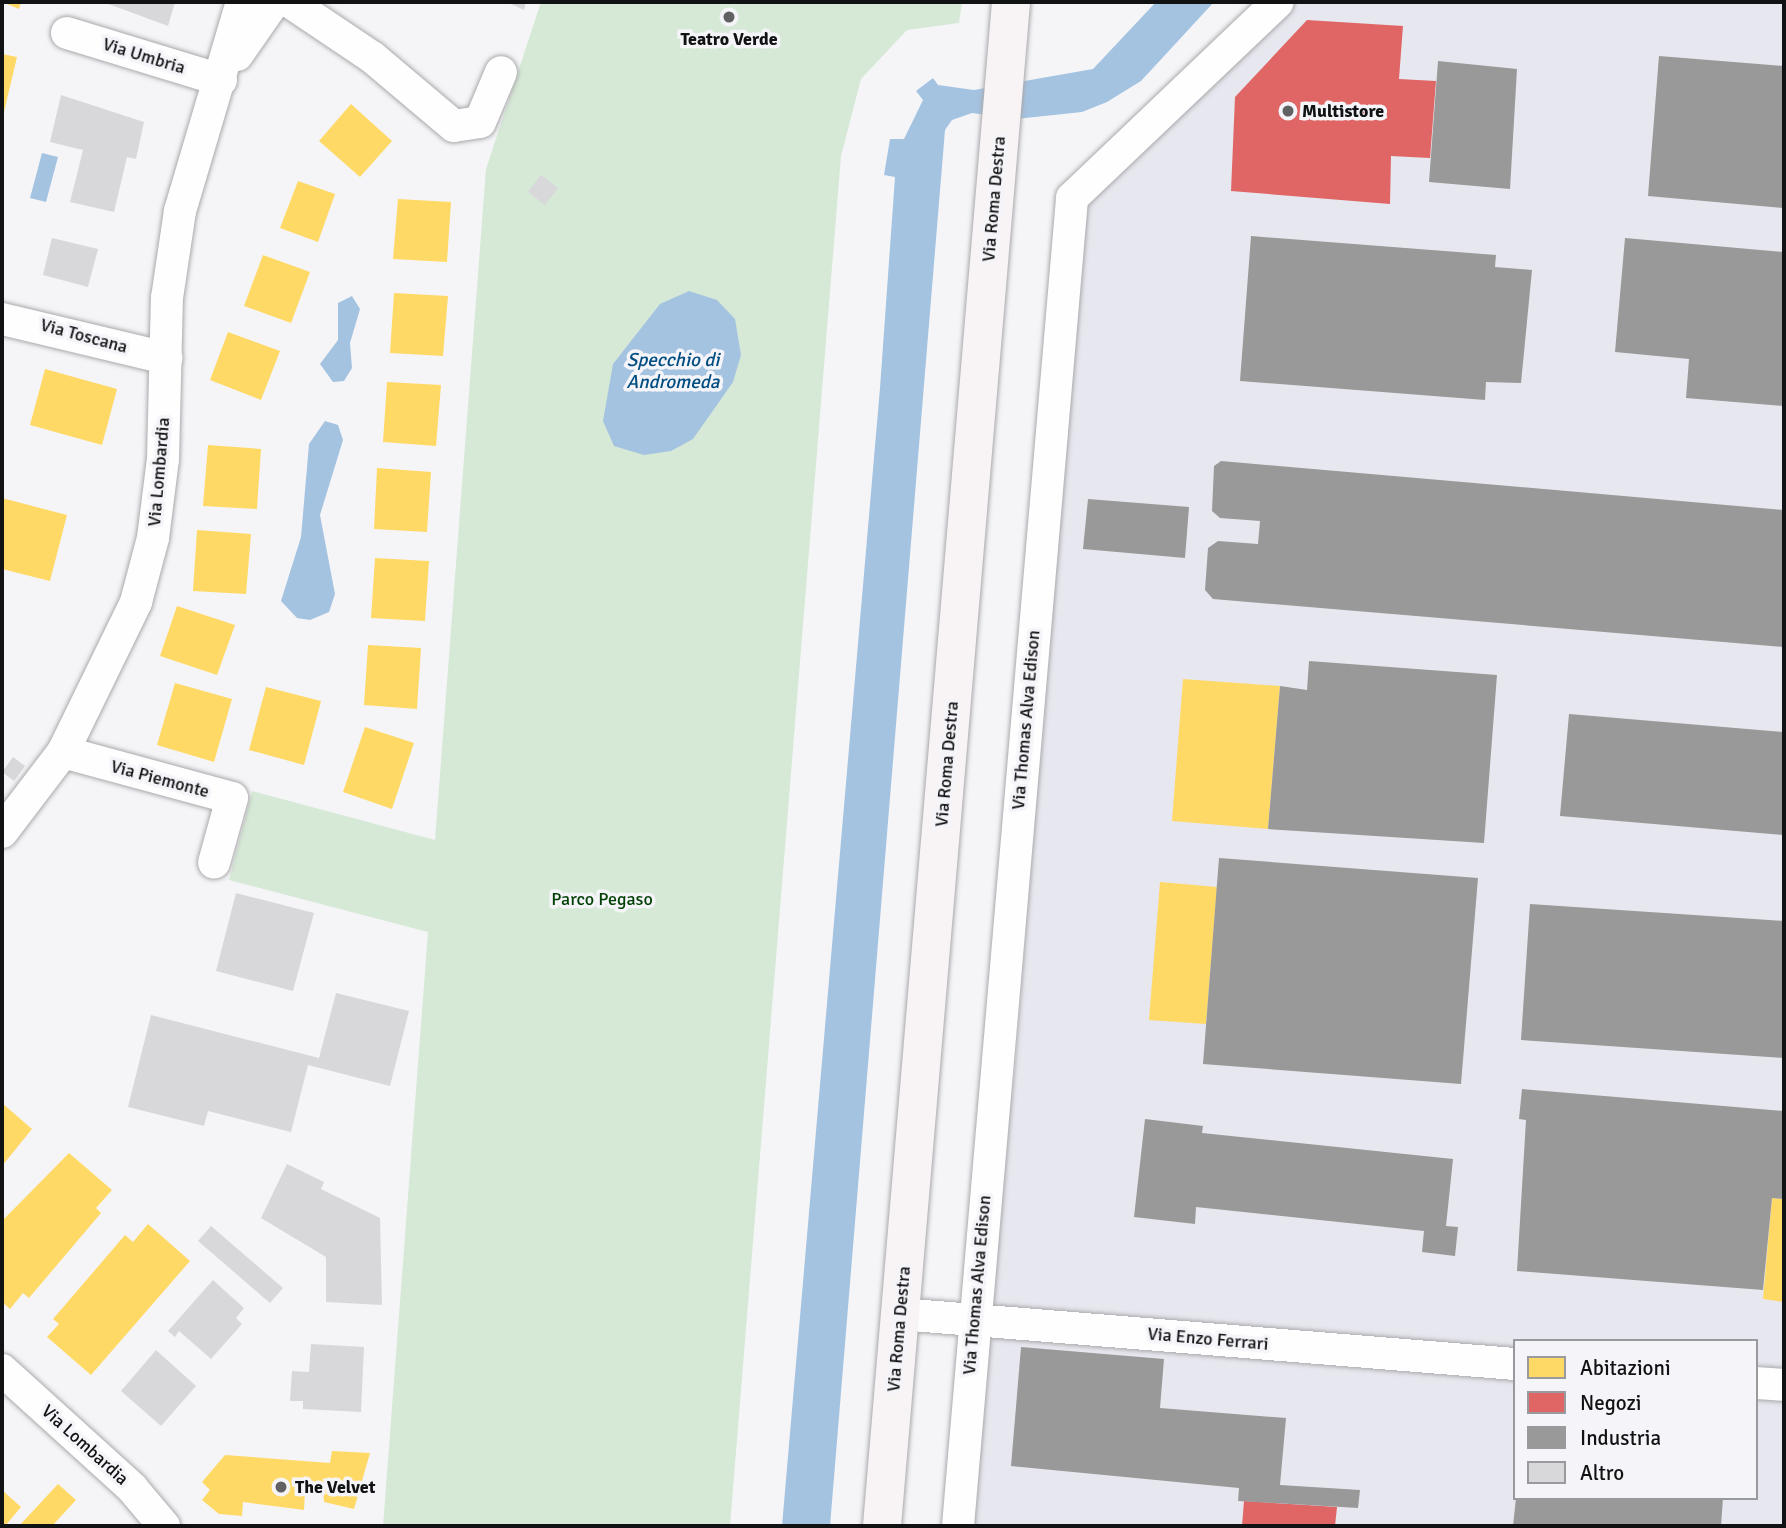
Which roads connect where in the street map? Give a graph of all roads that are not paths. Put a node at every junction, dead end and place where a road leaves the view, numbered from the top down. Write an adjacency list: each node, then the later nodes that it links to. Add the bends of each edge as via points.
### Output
1 (242, 2): 10 (street, Via Lombardia)
2 (274, 2): 10 (street, Via Lombardia)
3 (290, 2): 8 (street)
4 (324, 2): 8 (street)
5 (1011, 2): 16 (main road, Via Roma Destra)
6 (1278, 2): 17 (street, Via Thomas Alva Edison, via 1175,106 1108,159 1072,198)
7 (67, 33): 10 (street, Via Umbria)
8 (372, 57): 9 (street, via 440,117 464,129 480,122)
9 (501, 72)
10 (221, 80): 12 (street, Via Lombardia, via 180,211)
11 (2, 319): 12 (street, Via Toscana)
12 (166, 358): 13 (street, Via Lombardia, via 153,538 112,659)
13 (63, 752): 14 (street, Via Lombardia); 15 (street, Via Piemonte, via 232,797)
14 (2, 832)
15 (214, 863)
16 (900, 1314): 17 (street, Via Enzo Ferrari); 23 (main road, Via Roma Destra)
17 (974, 1320): 18 (street, Via Enzo Ferrari); 24 (street, Via Thomas Alva Edison)
18 (1513, 1364)
19 (2, 1370): 22 (street, Via Lombardia, via 132,1488)
20 (1758, 1383): 21 (street)
21 (1784, 1385)
22 (164, 1526)
23 (882, 1526)
24 (958, 1526)

